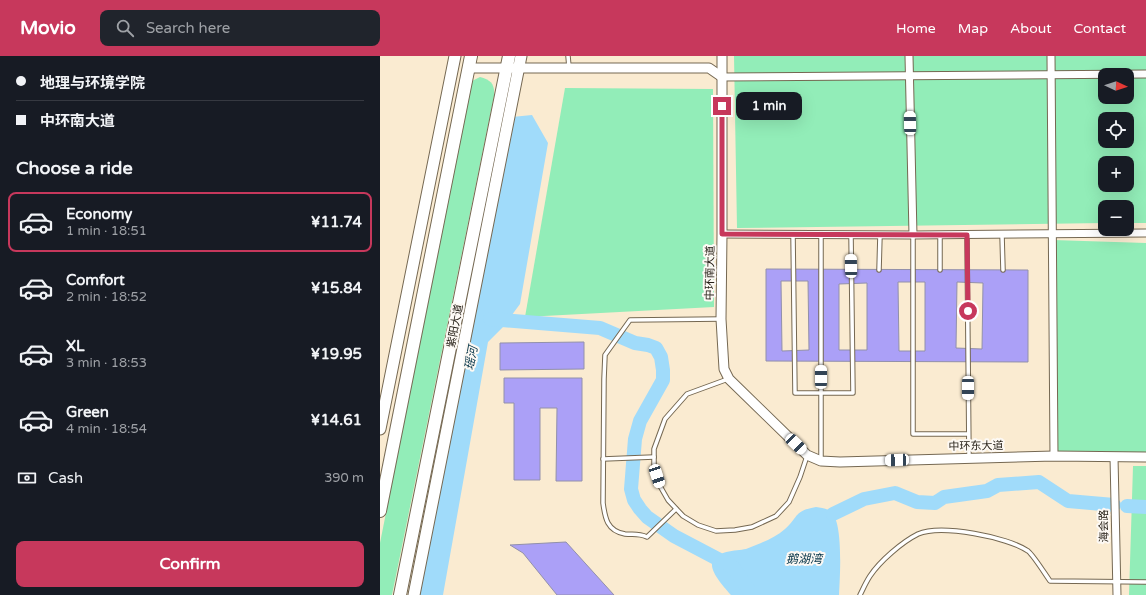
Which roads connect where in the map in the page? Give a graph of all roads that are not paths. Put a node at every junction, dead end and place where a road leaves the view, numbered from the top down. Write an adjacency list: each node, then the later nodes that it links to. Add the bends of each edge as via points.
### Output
1 (455, 56): 31 (main road)
2 (521, 56): 8 (main road)
3 (568, 56): 9 (lane)
4 (722, 56): 13 (street, 中环南大道)
5 (909, 56): 12 (street)
6 (1051, 56): 10 (street)
7 (470, 62): 8 (street); 42 (highway)
8 (512, 64): 9 (street); 45 (highway, 紫阳大道); 46 (main road)
9 (569, 68): 13 (street, via 709,68)
10 (1051, 74): 11 (street); 12 (street); 17 (street)
11 (1146, 74)
12 (909, 76): 13 (street); 21 (street)
13 (722, 77): 14 (street, 中环南大道)
14 (722, 234): 15 (street); 28 (street, 中环南大道)
15 (793, 234): 16 (street); 30 (lane, via 795,393)
16 (821, 234): 19 (street); 30 (lane)
17 (1053, 234): 18 (street); 24 (street); 34 (street)
18 (1146, 234)
19 (851, 235): 20 (street); 30 (lane, via 853,392)
20 (880, 235): 21 (street); 25 (lane)
21 (913, 235): 22 (street); 32 (lane, via 914,434)
22 (940, 235): 23 (street); 26 (lane)
23 (967, 235): 24 (street); 32 (lane)
24 (1002, 235): 27 (lane)
25 (880, 270)
26 (940, 270)
27 (1003, 270)
28 (721, 319): 29 (street, 中环南大道, via 724,369); 39 (lane, via 630,320 619,333 606,354)
29 (729, 379): 33 (street, 中环南大道); 35 (lane, via 687,394 665,419 654,449)
30 (821, 393): 40 (lane)
31 (380, 429)
32 (968, 434): 38 (lane)
33 (807, 455): 40 (street, 中环东大道); 41 (lane, via 789,502 776,516 752,528 716,531 698,525)
34 (1054, 456): 36 (street, 中环东大道); 38 (street, 中环东大道)
35 (654, 457): 39 (lane); 41 (lane, via 654,467 660,486)
36 (1114, 457): 37 (street, 中环东大道); 43 (street, 海会路)
37 (1146, 457)
38 (969, 458): 40 (street, 中环东大道)
39 (603, 459): 41 (lane, via 602,503 606,521 615,531 647,536)
40 (822, 461)
41 (676, 509)
42 (380, 511)
43 (1116, 582): 44 (lane); 47 (lane, via 1050,581 1029,552 1012,544 977,533 935,531 920,534 905,542 870,576); 48 (street, 海会路)
44 (1146, 582)
45 (400, 595)
46 (414, 595)
47 (860, 595)
48 (1117, 595)

